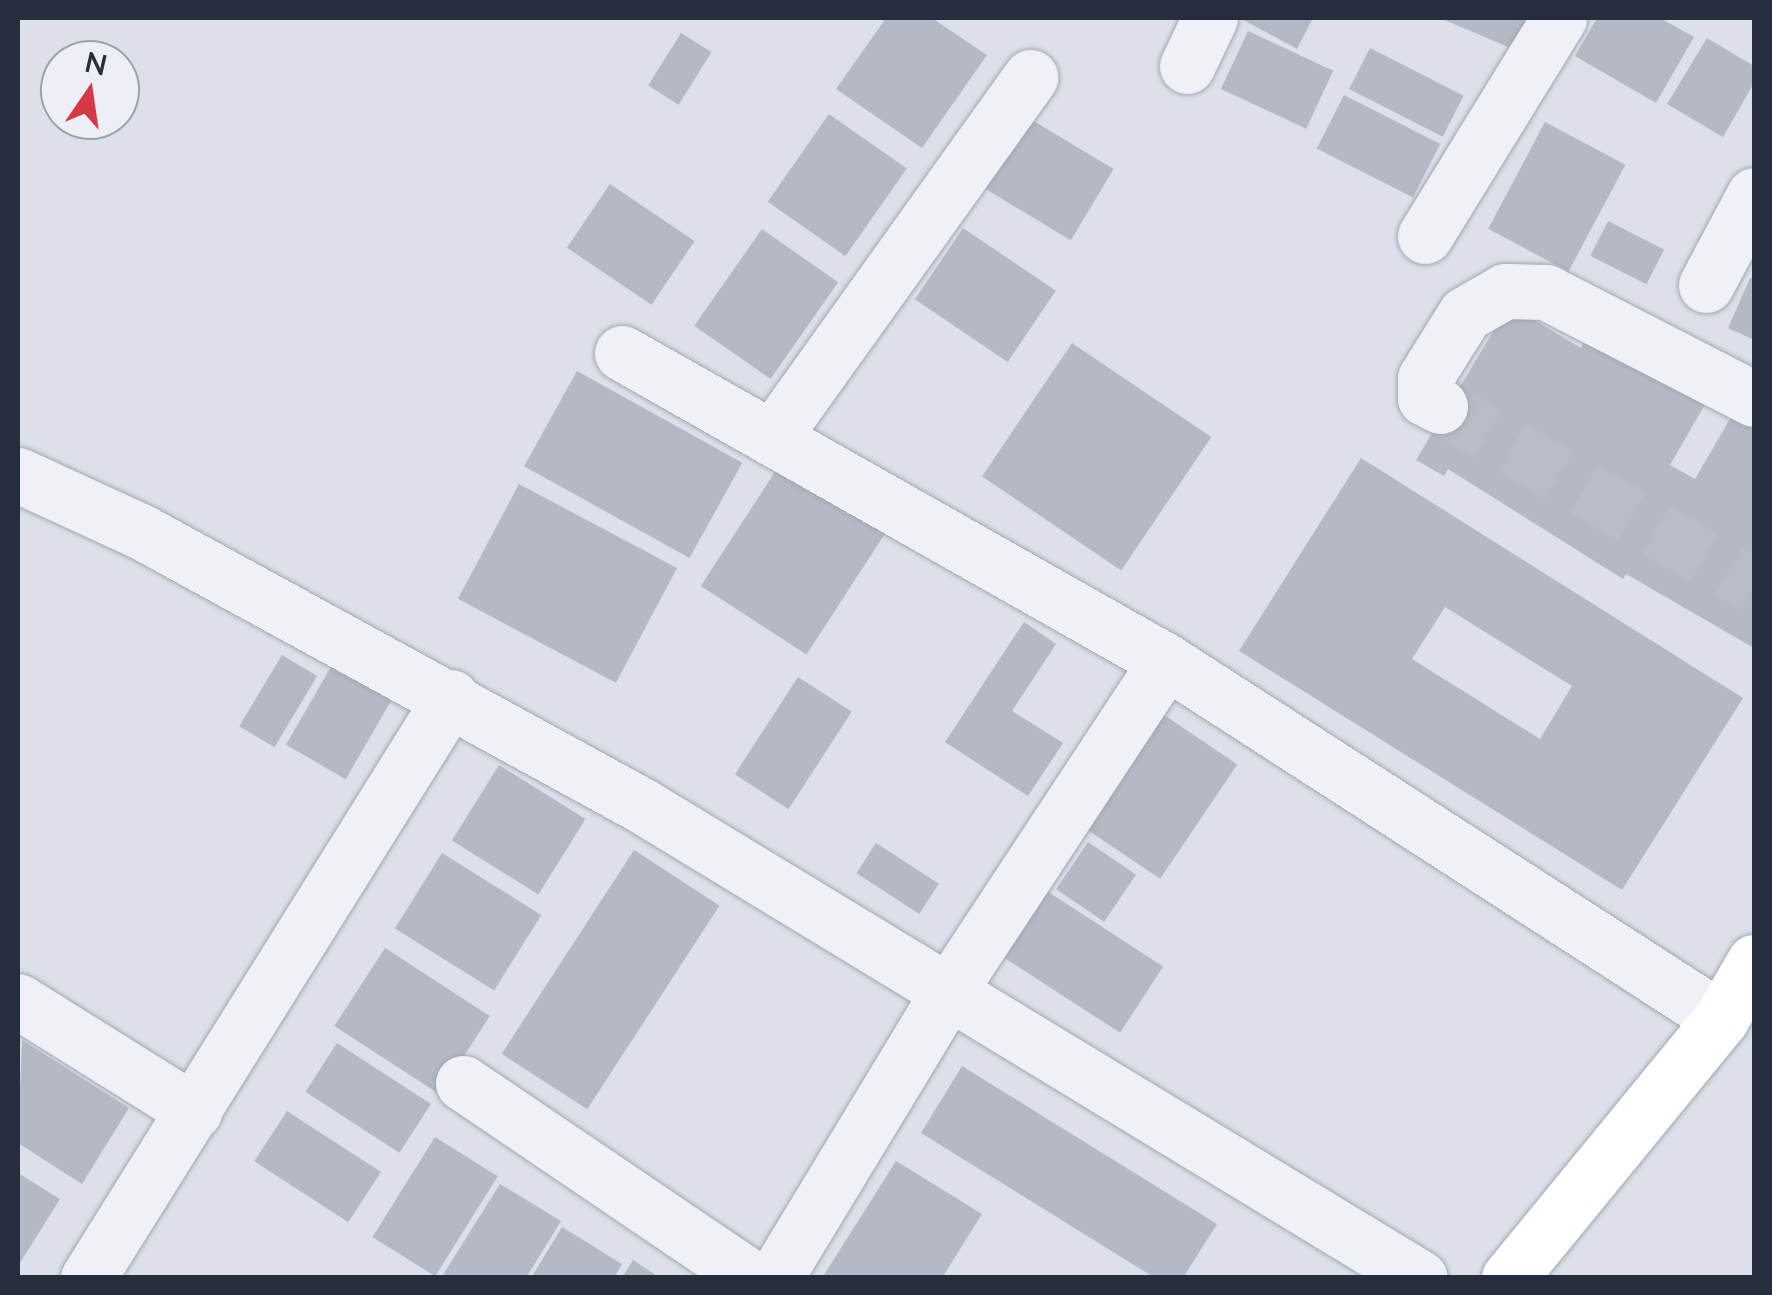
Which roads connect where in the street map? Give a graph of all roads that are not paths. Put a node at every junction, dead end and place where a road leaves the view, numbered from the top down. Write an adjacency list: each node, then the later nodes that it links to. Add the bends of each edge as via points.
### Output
1 (1210, 18): 3 (street)
2 (1560, 18): 6 (street)
3 (1187, 66)
4 (1030, 77): 11 (street)
5 (1754, 196): 7 (street)
6 (1425, 236)
7 (1706, 285)
8 (622, 354): 11 (street)
9 (1754, 399): 10 (street, via 1546,292 1505,291 1465,314 1425,378 1426,398)
10 (1440, 406)
11 (772, 438): 13 (street)
12 (18, 475): 14 (street, via 142,532)
13 (1166, 661): 16 (street); 18 (street)
14 (451, 697): 16 (street); 20 (street)
15 (1754, 962): 18 (main road)
16 (948, 992): 23 (street); 24 (street)
17 (18, 1001): 20 (street)
18 (1721, 1019): 25 (main road)
19 (463, 1084): 22 (street)
20 (194, 1111): 21 (street)
21 (88, 1278)
22 (751, 1278)
23 (775, 1278)
24 (1420, 1278)
25 (1508, 1278)

